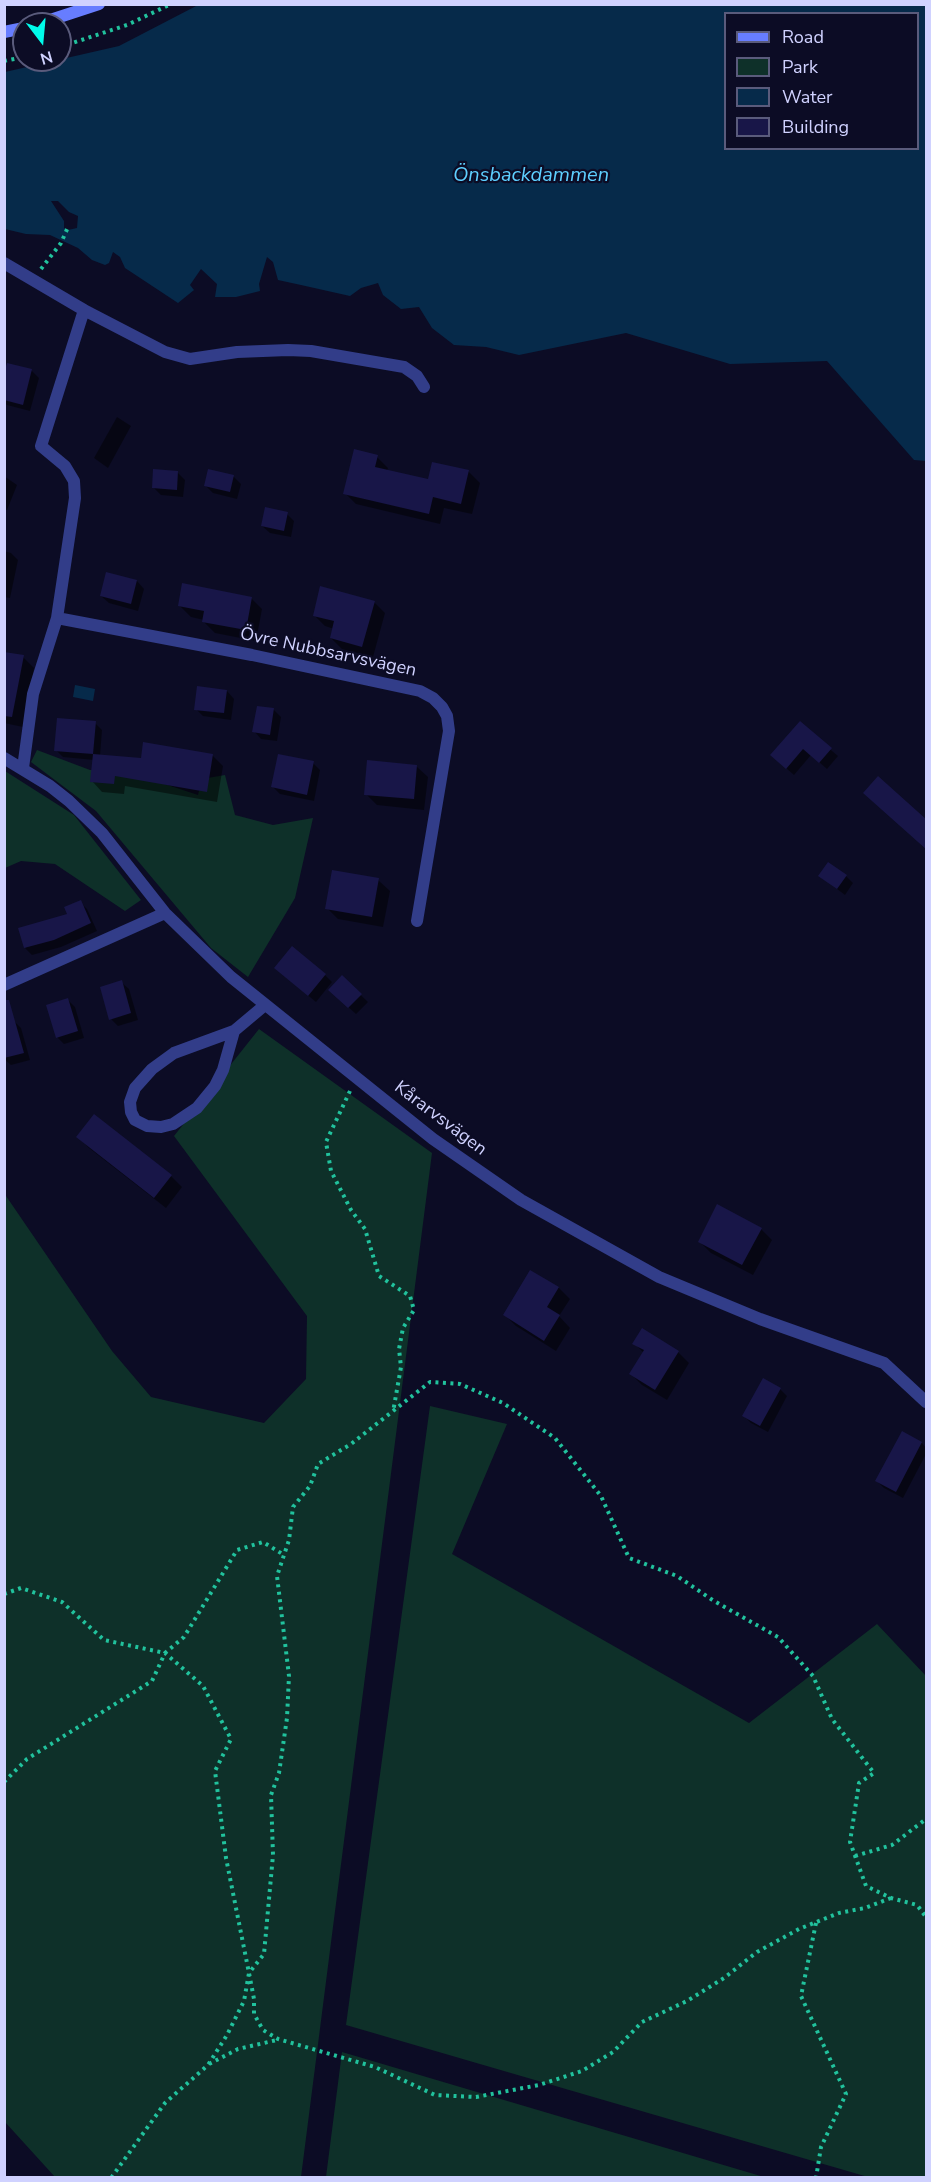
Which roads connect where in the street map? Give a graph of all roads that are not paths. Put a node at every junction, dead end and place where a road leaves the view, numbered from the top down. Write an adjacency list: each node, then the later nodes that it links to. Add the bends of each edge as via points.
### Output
1 (99, 4): 2 (main road)
2 (72, 13)
3 (4, 263): 4 (street)
4 (84, 310): 5 (street, via 148,345 190,359 237,352 311,351 404,367); 6 (street, via 41,446 65,466 74,481 71,534)
5 (424, 387)
6 (57, 618): 8 (street, via 33,694); 10 (street, Övre Nubbsarvsvägen, via 252,655 420,691 433,698 447,716 449,731)
7 (4, 758): 8 (street, Kårarvsvägen)
8 (23, 768): 9 (street, Kårarvsvägen, via 69,801 102,833)
9 (165, 914): 11 (street); 12 (street, Kårarvsvägen)
10 (417, 921)
11 (4, 985)
12 (265, 1005): 13 (street); 14 (street, Kårarvsvägen, via 433,1139 521,1200 659,1277 760,1319 884,1363)
13 (234, 1031): 13 (street, via 223,1070 197,1108 161,1127 135,1120 130,1102 135,1088 152,1069 174,1053)
14 (927, 1402)

